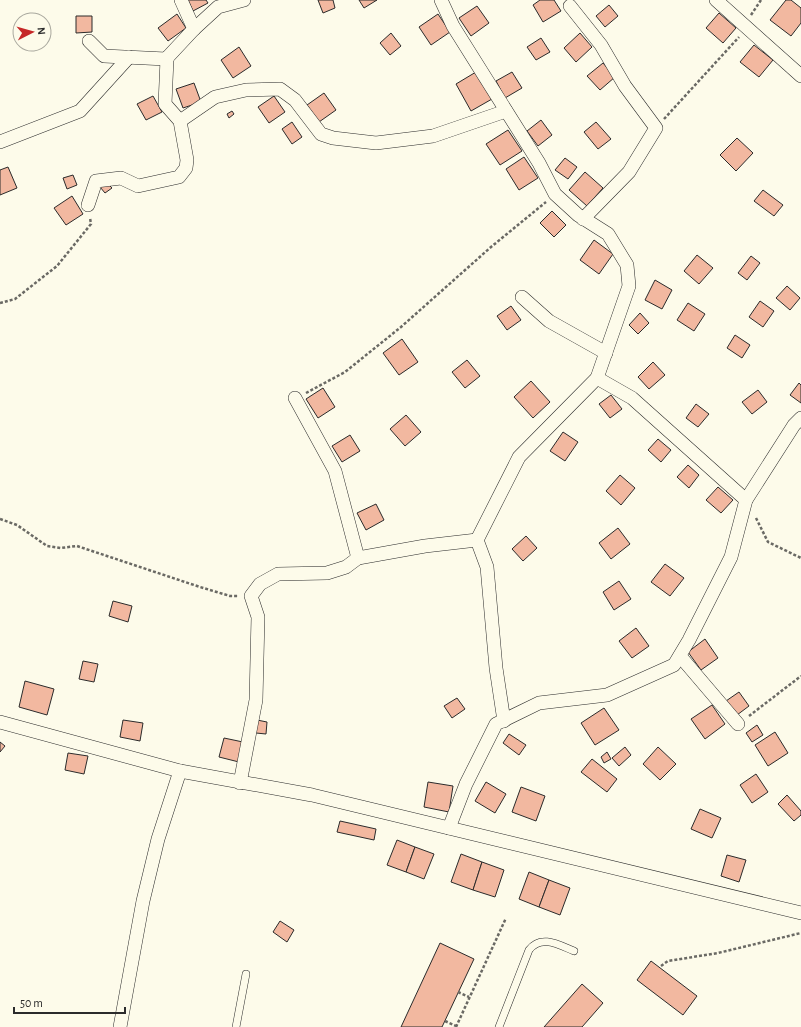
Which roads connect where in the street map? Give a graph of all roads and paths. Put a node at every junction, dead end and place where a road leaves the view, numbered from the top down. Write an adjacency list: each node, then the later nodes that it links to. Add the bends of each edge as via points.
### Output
1 (181, 0): 7 (street)
2 (244, 0): 7 (street, via 218,7)
3 (441, 0): 12 (street, via 453,26)
4 (716, 0): 6 (street)
5 (570, 6): 14 (street, via 601,45 625,86)
6 (748, 28): 11 (street); 14 (path)
7 (194, 29): 10 (street)
8 (89, 41): 9 (street, via 104,56)
9 (129, 58): 10 (street); 15 (street, via 80,111)
10 (167, 58): 13 (street, via 165,104)
11 (801, 76)
12 (506, 111): 13 (street, via 433,136 376,143 333,138 321,134 295,100 280,88 246,90 215,97); 16 (street)
13 (180, 121): 17 (street, via 188,160 186,168 179,176 138,186 121,178 96,181)
14 (656, 128): 18 (street, via 628,172)
15 (0, 142)
16 (555, 194): 18 (street); 23 (path, via 345,372)
17 (88, 205): 20 (path, via 91,224 57,266 15,299)
18 (583, 219): 21 (street, via 608,234 627,265 629,286)
19 (522, 297): 21 (street, via 549,321)
20 (0, 303)
21 (606, 353): 22 (street)
22 (597, 378): 25 (street, via 632,398); 27 (street, via 519,457)
23 (296, 398): 28 (street, via 335,471)
24 (801, 418): 25 (street)
25 (746, 500): 29 (path, via 768,542); 31 (street, via 731,557)
26 (0, 519): 30 (path, via 17,525 47,546 76,546 230,596)
27 (477, 540): 28 (street); 33 (street, via 487,567 496,668)
28 (358, 558): 30 (street, via 346,567 327,573 278,574 260,584)
29 (801, 558)
30 (251, 596): 37 (street, via 258,617 256,700)
31 (680, 656): 33 (street, via 674,665 607,695 539,703); 35 (street)
32 (801, 676): 35 (path)
33 (504, 721): 38 (street, via 496,724 473,770)
34 (0, 722): 36 (street)
35 (738, 724)
36 (180, 771): 37 (street); 49 (street, via 158,839 143,901)
37 (240, 783): 38 (street, via 312,795)
38 (449, 828): 39 (street)
39 (801, 913)
40 (506, 918): 46 (path)
41 (801, 933): 43 (path, via 718,954 668,961)
42 (574, 951): 51 (lane, via 547,941 533,944)
43 (661, 966)
44 (246, 974): 50 (lane)
45 (458, 992): 46 (path)
46 (469, 997): 48 (path)
47 (445, 1021): 48 (path)
48 (456, 1026)
49 (120, 1027)
50 (236, 1027)
51 (499, 1027)

